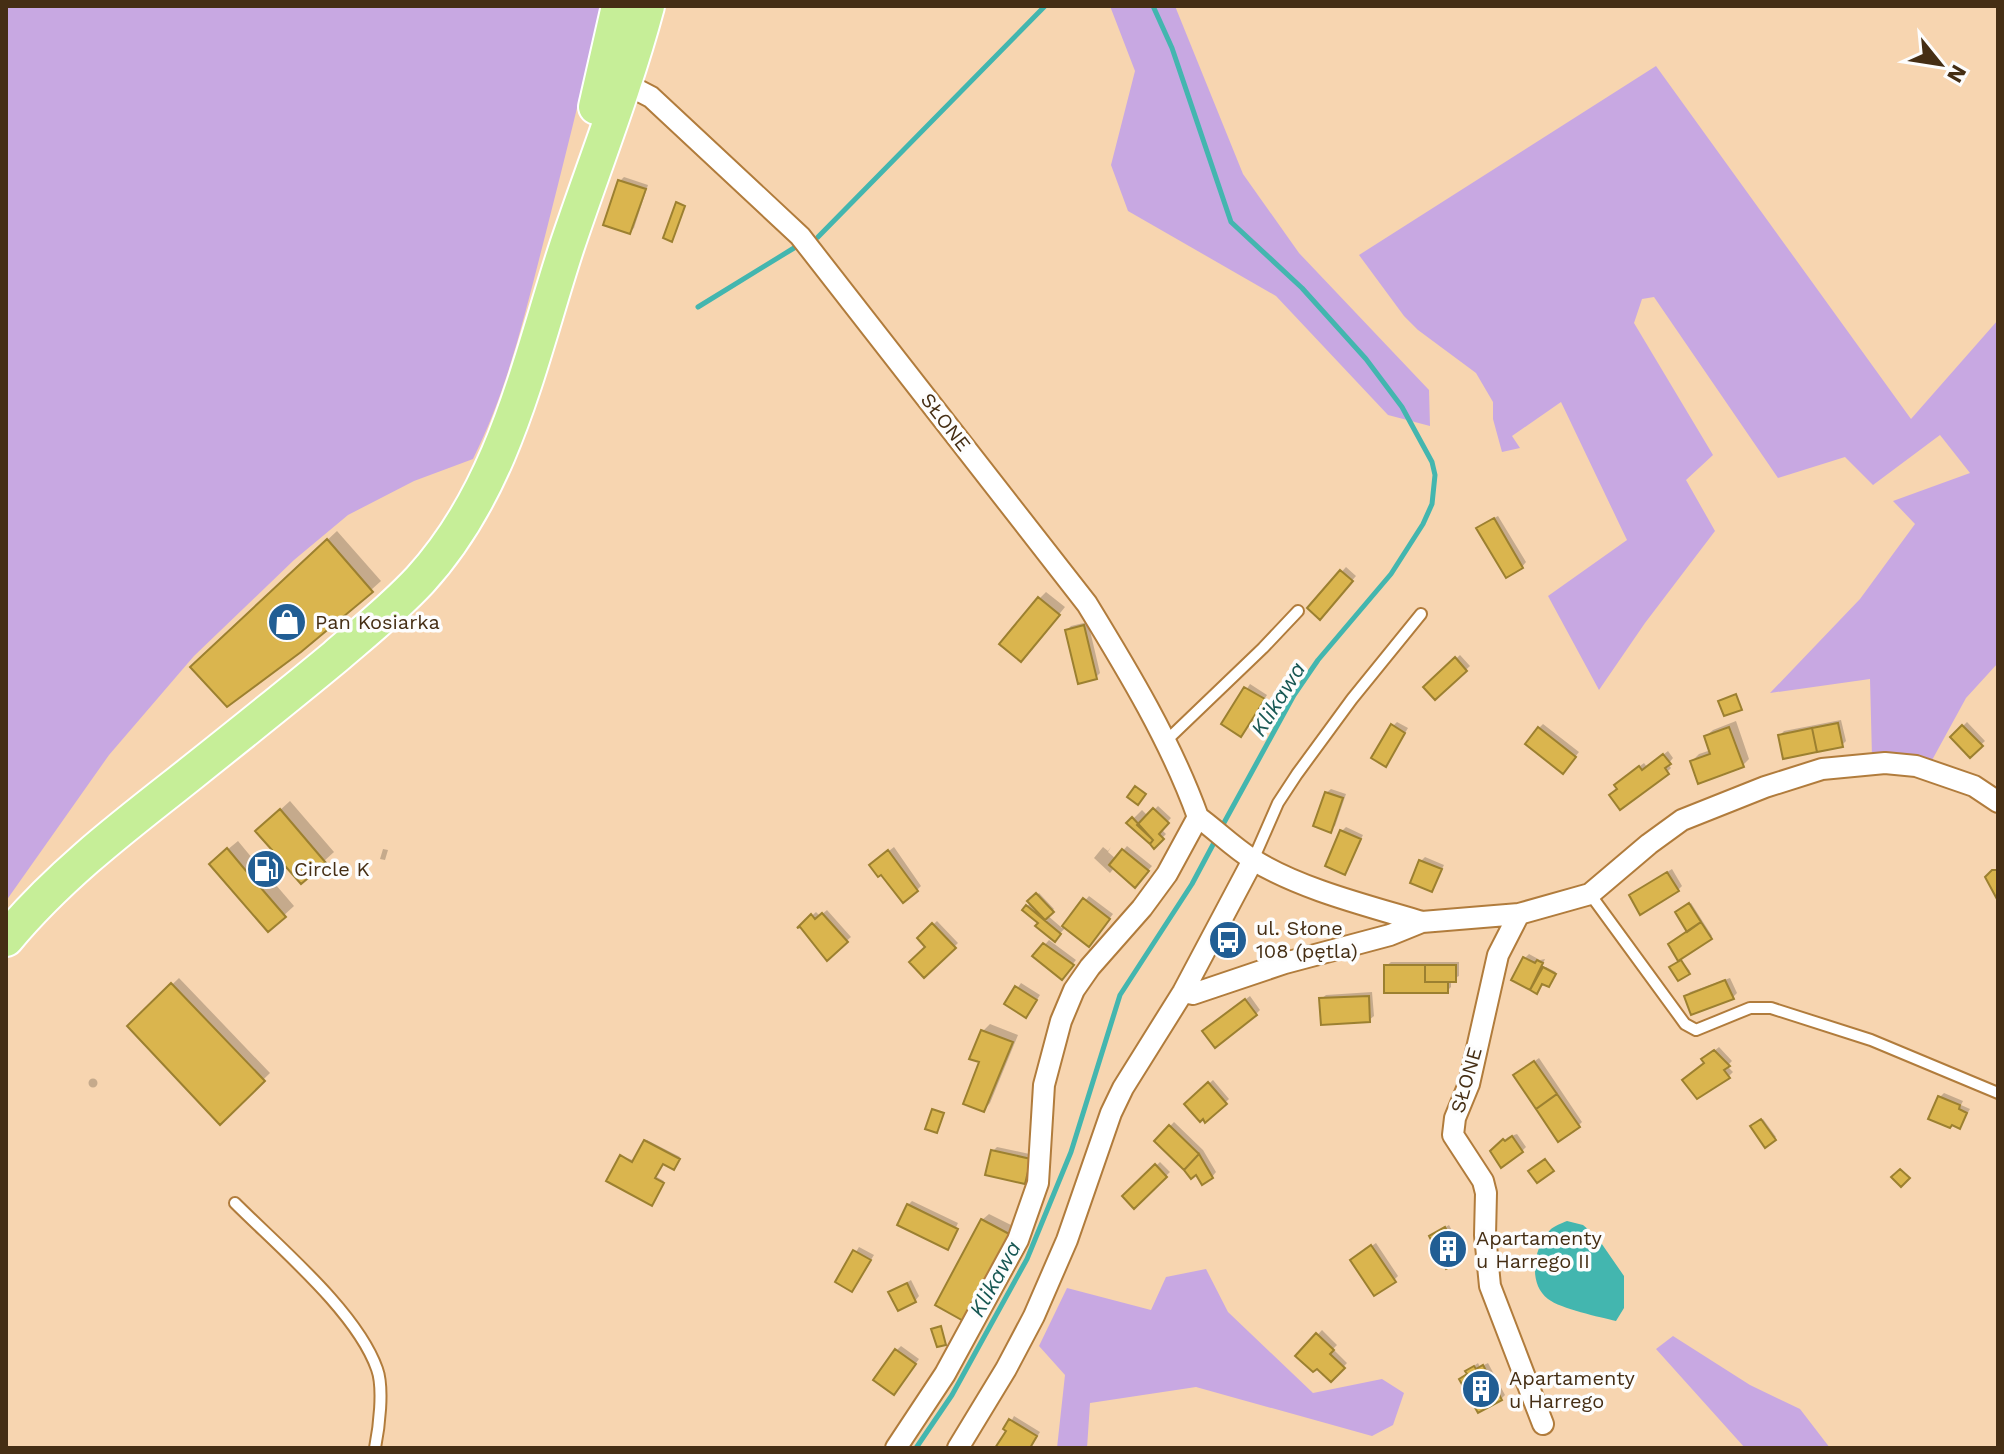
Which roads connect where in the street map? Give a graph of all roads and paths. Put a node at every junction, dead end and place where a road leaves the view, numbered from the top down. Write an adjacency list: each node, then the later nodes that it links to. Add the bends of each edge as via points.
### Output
1 (619, 6): 3 (highway)
2 (647, 6): 3 (highway)
3 (613, 79): 6 (street, SŁONE, via 651,97 800,236 1085,601); 13 (highway, via 528,378 505,439 452,537 428,570 341,651 100,845)
4 (1298, 611): 6 (lane)
5 (1421, 614): 9 (lane, via 1297,774)
6 (1164, 743): 8 (street, SŁONE)
7 (1998, 802): 10 (street, via 1974,786 1916,766 1822,769 1682,820)
8 (1204, 821): 9 (street); 19 (street, via 1074,990 1044,1085 1038,1183 1018,1240 945,1374)
9 (1253, 860): 12 (street, via 1351,901); 14 (street)
10 (1590, 894): 11 (street); 15 (lane, via 1685,1024 1696,1030 1750,1008 1771,1008 1871,1040)
11 (1519, 914): 12 (street); 17 (street, SŁONE, via 1498,955 1453,1135 1483,1181 1490,1286)
12 (1422, 922): 14 (street, via 1193,994)
13 (6, 939)
14 (1183, 992): 20 (street, via 1123,1088 1034,1316)
15 (1998, 1093)
16 (235, 1203): 18 (lane, via 361,1335 379,1372)
17 (1543, 1424)
18 (375, 1448)
19 (896, 1448)
20 (958, 1448)

